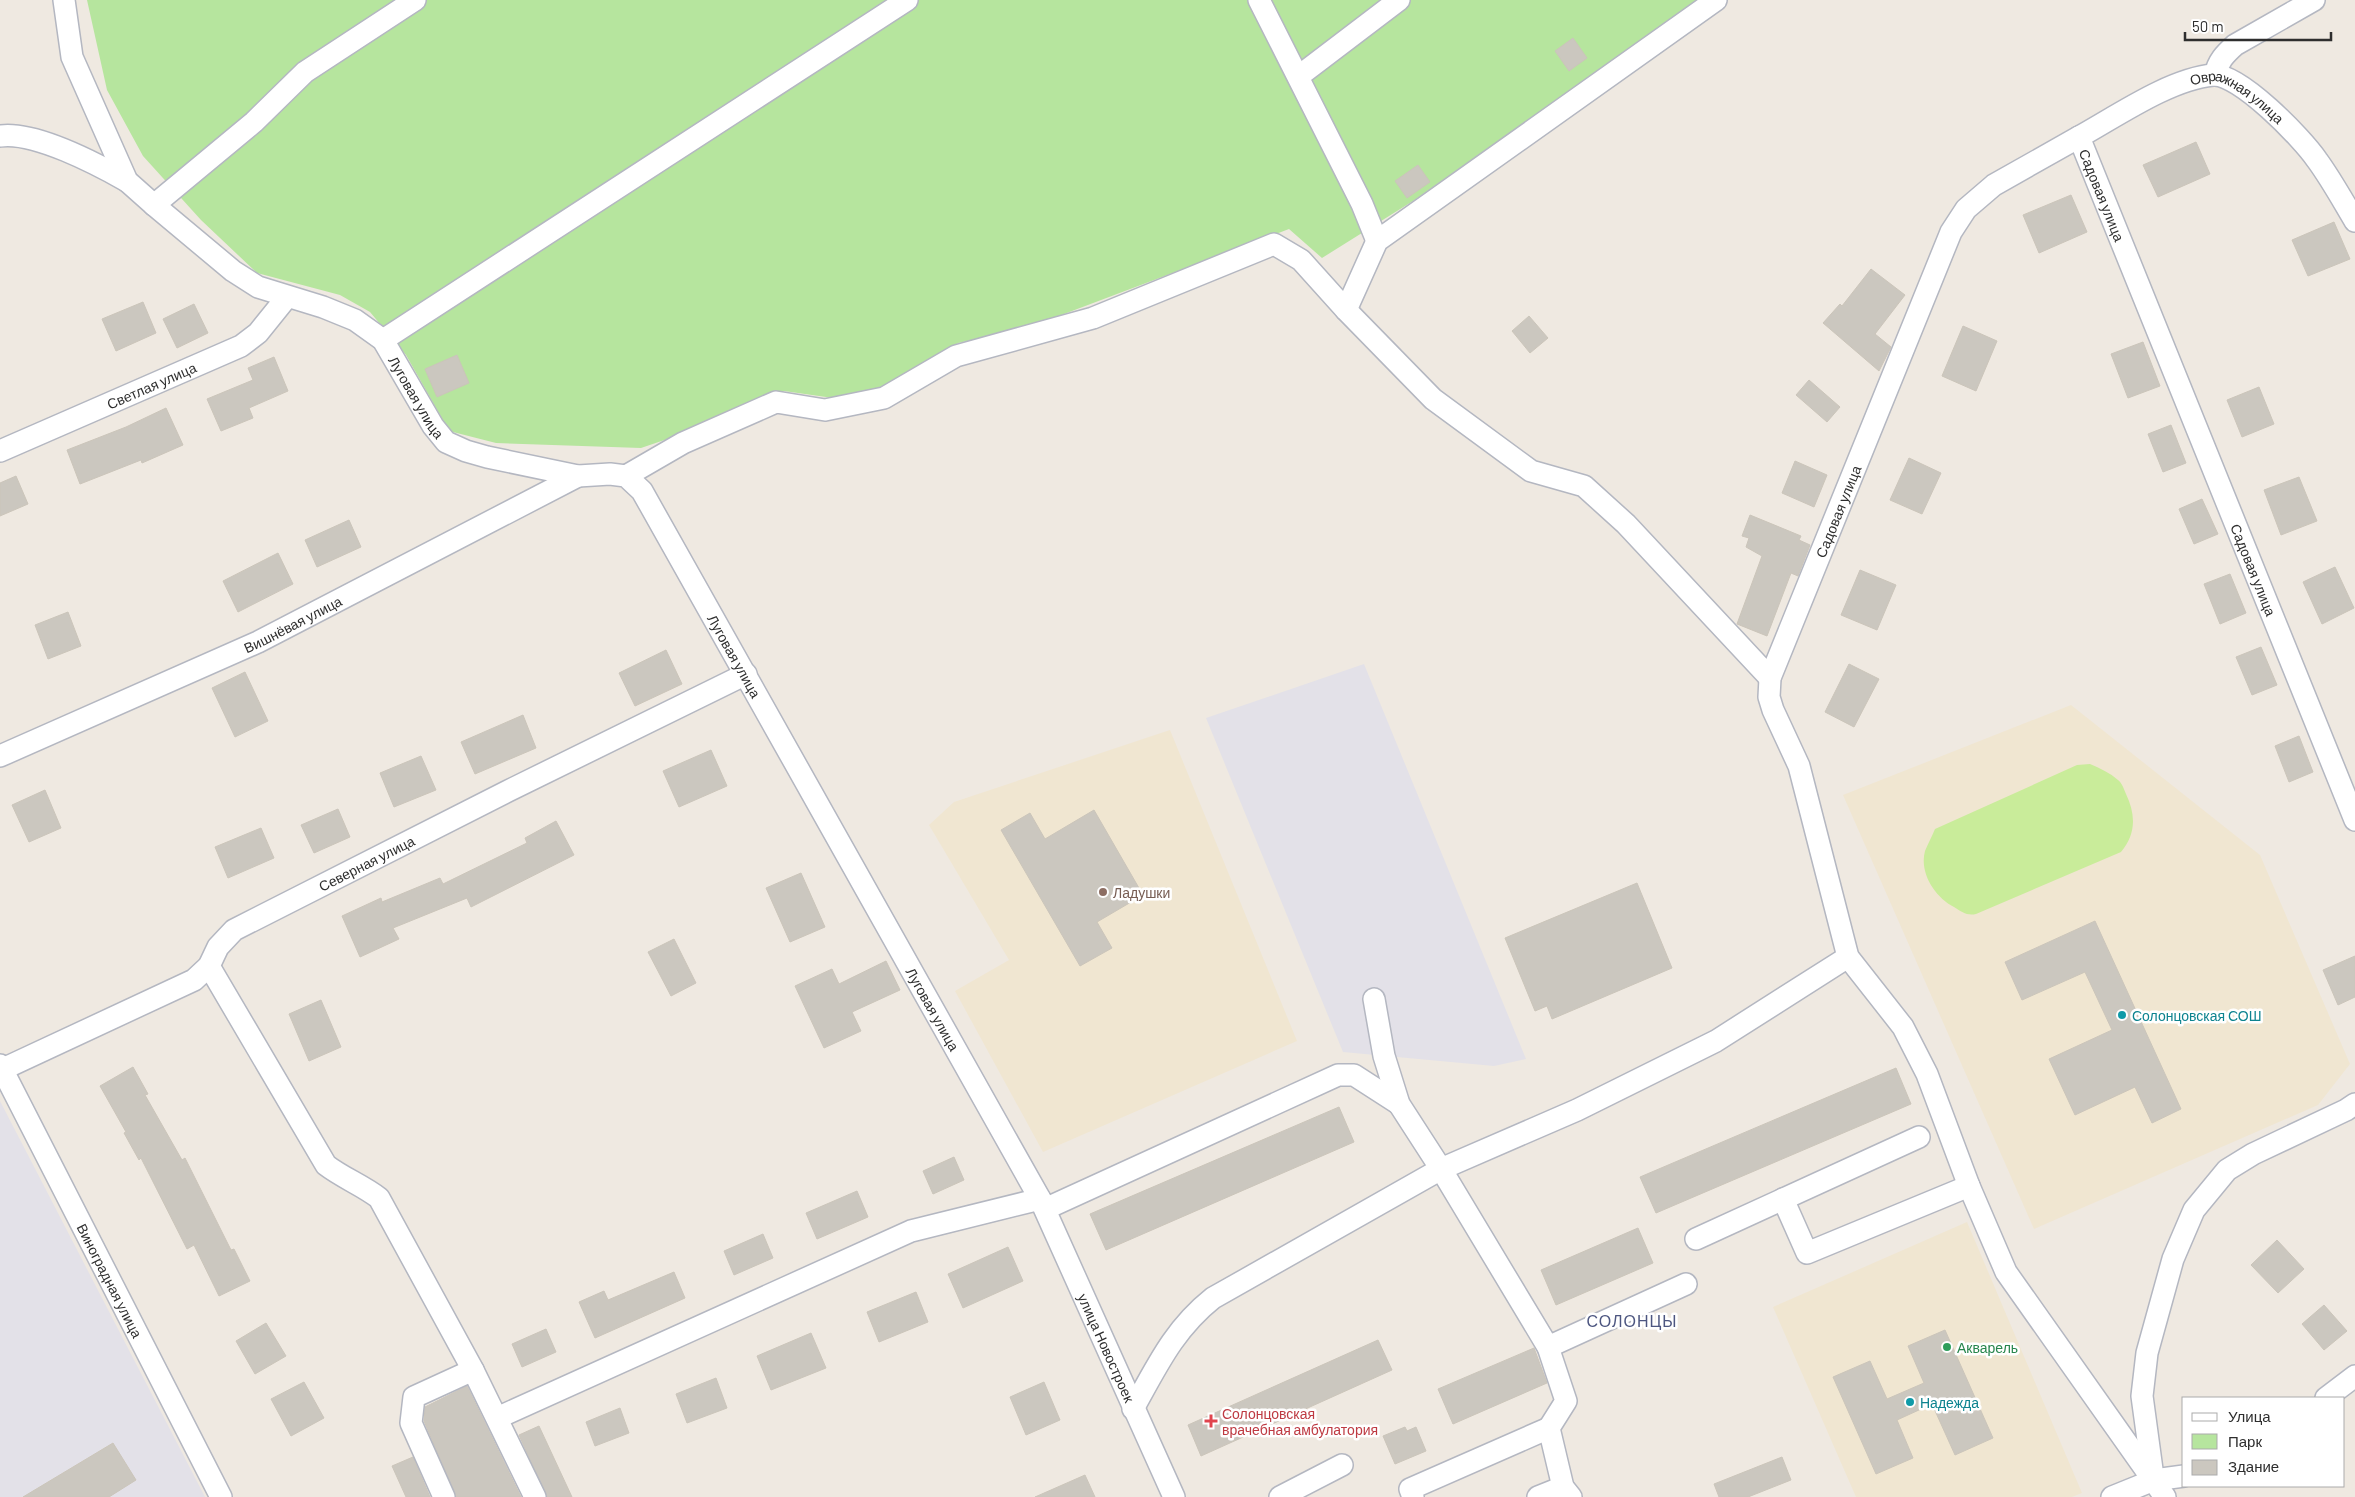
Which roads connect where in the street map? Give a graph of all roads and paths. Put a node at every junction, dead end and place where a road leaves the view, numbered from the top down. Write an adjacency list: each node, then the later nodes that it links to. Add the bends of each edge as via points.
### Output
1 (64, 0): 12 (street, via 72,58)
2 (415, 0): 13 (street, via 305,72 254,122)
3 (907, 0): 18 (street)
4 (1259, 0): 9 (street)
5 (1399, 0): 9 (street)
6 (1716, 0): 15 (street)
7 (2314, 0): 8 (street, via 2235,45 2217,65)
8 (2215, 75): 11 (street, Овражная улица, via 2191,79 2170,88); 14 (street, Овражная улица, via 2231,80 2265,103 2316,158)
9 (1299, 76): 15 (street)
10 (0, 136): 12 (street, via 33,138)
11 (2079, 137): 23 (street, Садовая улица, via 1994,185 1966,209 1951,232); 25 (street, Садовая улица)
12 (127, 181): 13 (street, Луговая улица)
13 (154, 205): 16 (street, Луговая улица, via 233,271 258,287)
14 (2355, 221)
15 (1378, 241): 17 (street)
16 (287, 297): 18 (street, Луговая улица, via 355,320); 19 (street, Светлая улица, via 258,333 241,346)
17 (1346, 310): 21 (street, via 1301,260 1274,244 1094,318 956,356 884,398 825,410 776,402 683,443); 23 (street, via 1440,405 1531,471 1584,486 1626,524)
18 (384, 340): 20 (street, Луговая улица, via 433,426 446,442 486,457)
19 (0, 451)
20 (578, 476): 21 (street, Луговая улица); 24 (street, Вишнёвая улица, via 258,642)
21 (626, 476): 22 (street, Луговая улица, via 642,491)
22 (746, 674): 27 (street, Северная улица, via 234,930 218,947); 36 (street, Луговая улица)
23 (1770, 678): 26 (street, via 1773,710 1799,766)
24 (0, 756)
25 (2355, 820)
26 (1848, 957): 33 (street, via 1716,1041 1577,1110); 34 (street, via 1903,1026 1927,1074)
27 (209, 966): 29 (street, Северная улица, via 194,980); 40 (street, via 326,1165 378,1198)
28 (1374, 999): 30 (street, via 1384,1056)
29 (2, 1067): 50 (street, Виноградная улица)
30 (1399, 1104): 33 (street); 36 (street, via 1354,1075 1338,1075)
31 (2355, 1104): 48 (street, via 2227,1170 2194,1210 2173,1259 2148,1353 2142,1396)
32 (1919, 1137): 35 (street)
33 (1441, 1169): 39 (street); 43 (street, via 1213,1298 1194,1313 1175,1335)
34 (1970, 1186): 35 (street, via 1807,1253); 48 (street, via 2006,1272)
35 (1783, 1199): 37 (street)
36 (1043, 1204): 43 (street, улица Новостроек); 44 (street, via 911,1231)
37 (1696, 1239)
38 (1686, 1284): 39 (street)
39 (1548, 1346): 45 (street, via 1566,1401)
40 (473, 1370): 44 (street); 51 (street, via 414,1396 411,1423)
41 (2355, 1376): 42 (street)
42 (2327, 1397)
43 (1133, 1409): 53 (street, улица Новостроек)
44 (498, 1418): 52 (street)
45 (1549, 1428): 49 (street); 55 (street, via 1410,1489)
46 (1342, 1466): 54 (street)
47 (2182, 1477): 48 (street)
48 (2159, 1488): 57 (street)
49 (1567, 1492): 56 (street)
50 (221, 1497)
51 (444, 1497)
52 (535, 1497)
53 (1174, 1497)
54 (1280, 1497)
55 (1414, 1497)
56 (1538, 1497)
57 (2112, 1497)

